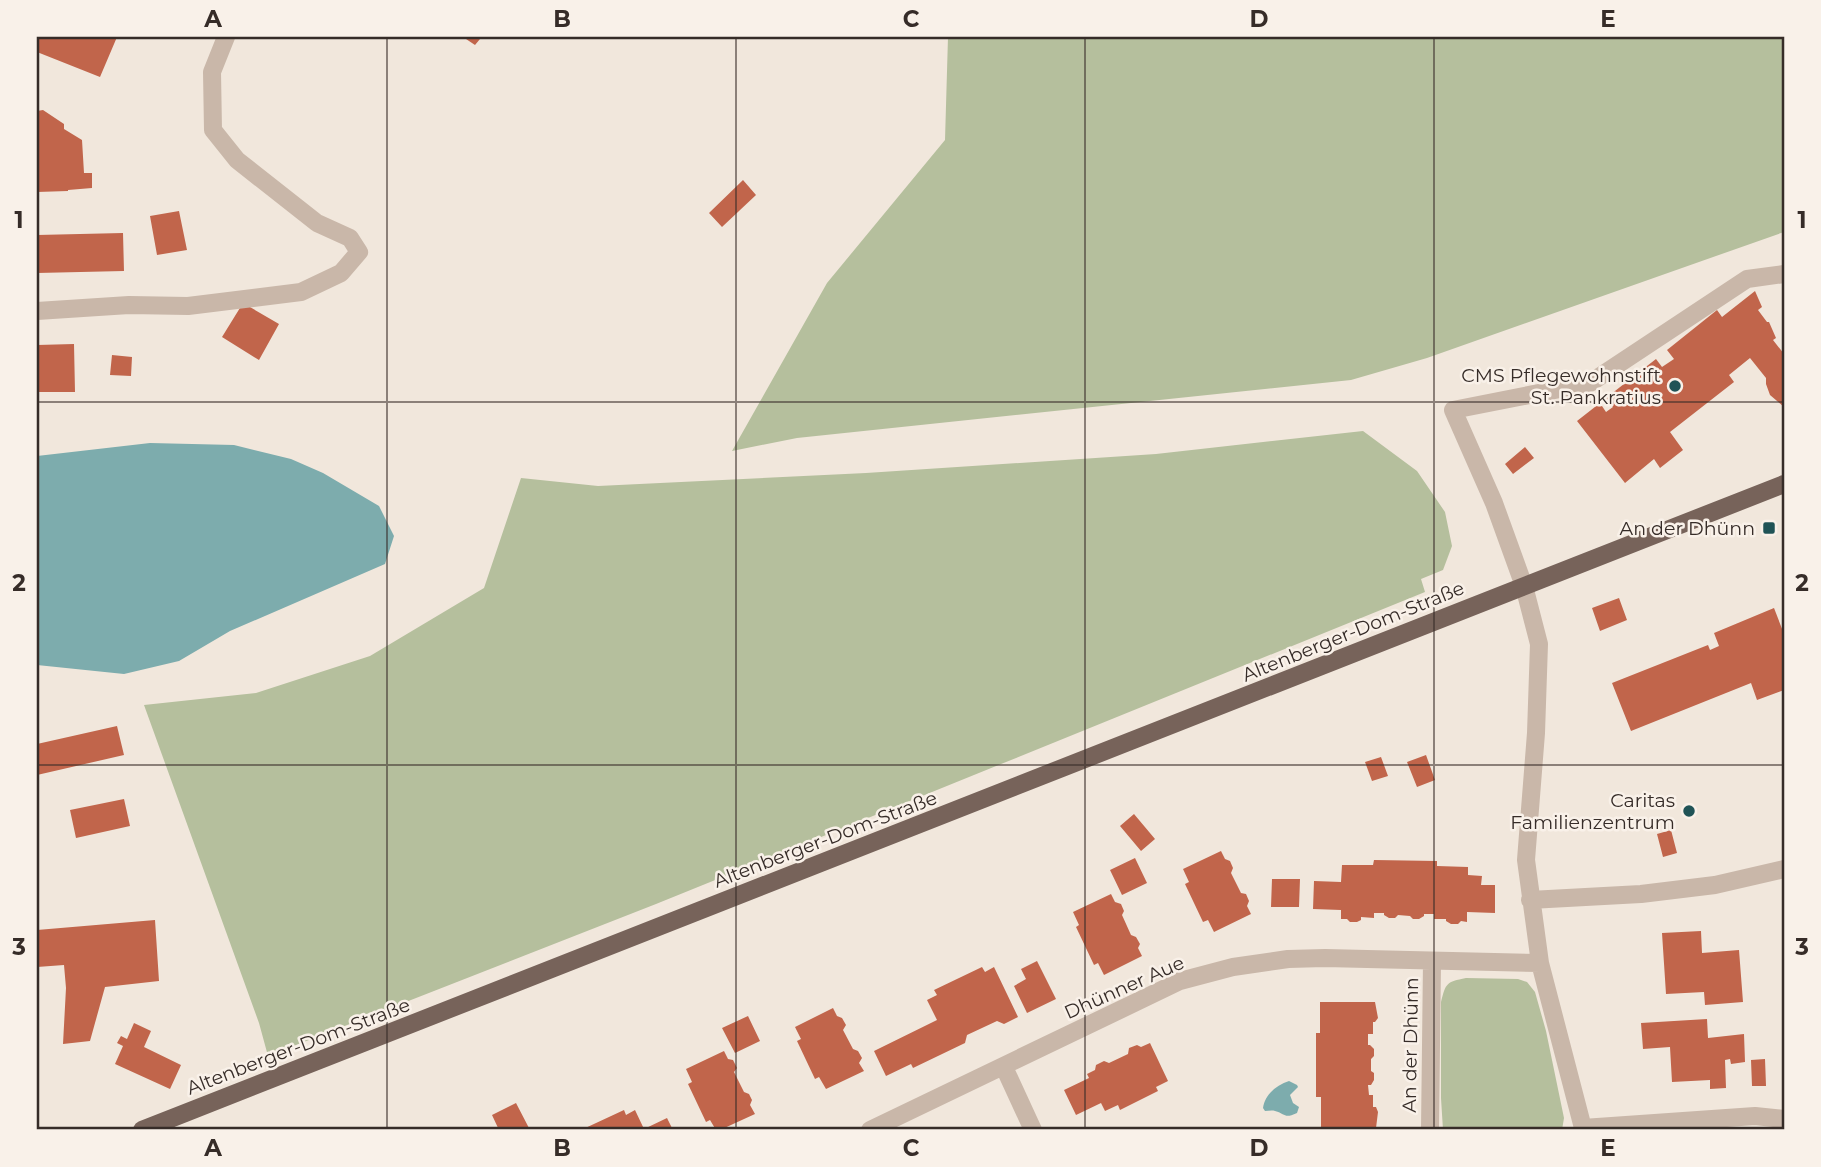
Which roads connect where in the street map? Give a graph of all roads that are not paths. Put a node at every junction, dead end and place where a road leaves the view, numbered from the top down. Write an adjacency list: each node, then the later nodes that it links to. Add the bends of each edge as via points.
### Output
1 (226, 37): 3 (street, via 212,72 213,130 237,160 317,223 350,238 359,252 341,273 301,292 188,306)
2 (1784, 274): 5 (street, via 1747,279 1590,383 1453,410)
3 (37, 310)
4 (1784, 484): 5 (main road, Altenberger-Dom-Straße)
5 (1524, 586): 7 (street, via 1539,644 1525,860); 13 (main road, Altenberger-Dom-Straße)
6 (1784, 869): 7 (street, via 1641,894)
7 (1531, 900): 9 (street)
8 (1432, 961): 9 (street, Dhünner Aue); 10 (street, Dhünner Aue, via 1288,959 1233,967 1180,981); 16 (street, An der Dhünn)
9 (1540, 963): 12 (street)
10 (1004, 1067): 14 (street, Dhünner Aue); 15 (street)
11 (1784, 1119): 12 (street, via 1755,1116)
12 (1582, 1129)
13 (142, 1130)
14 (870, 1130)
15 (1034, 1130)
16 (1430, 1130)

